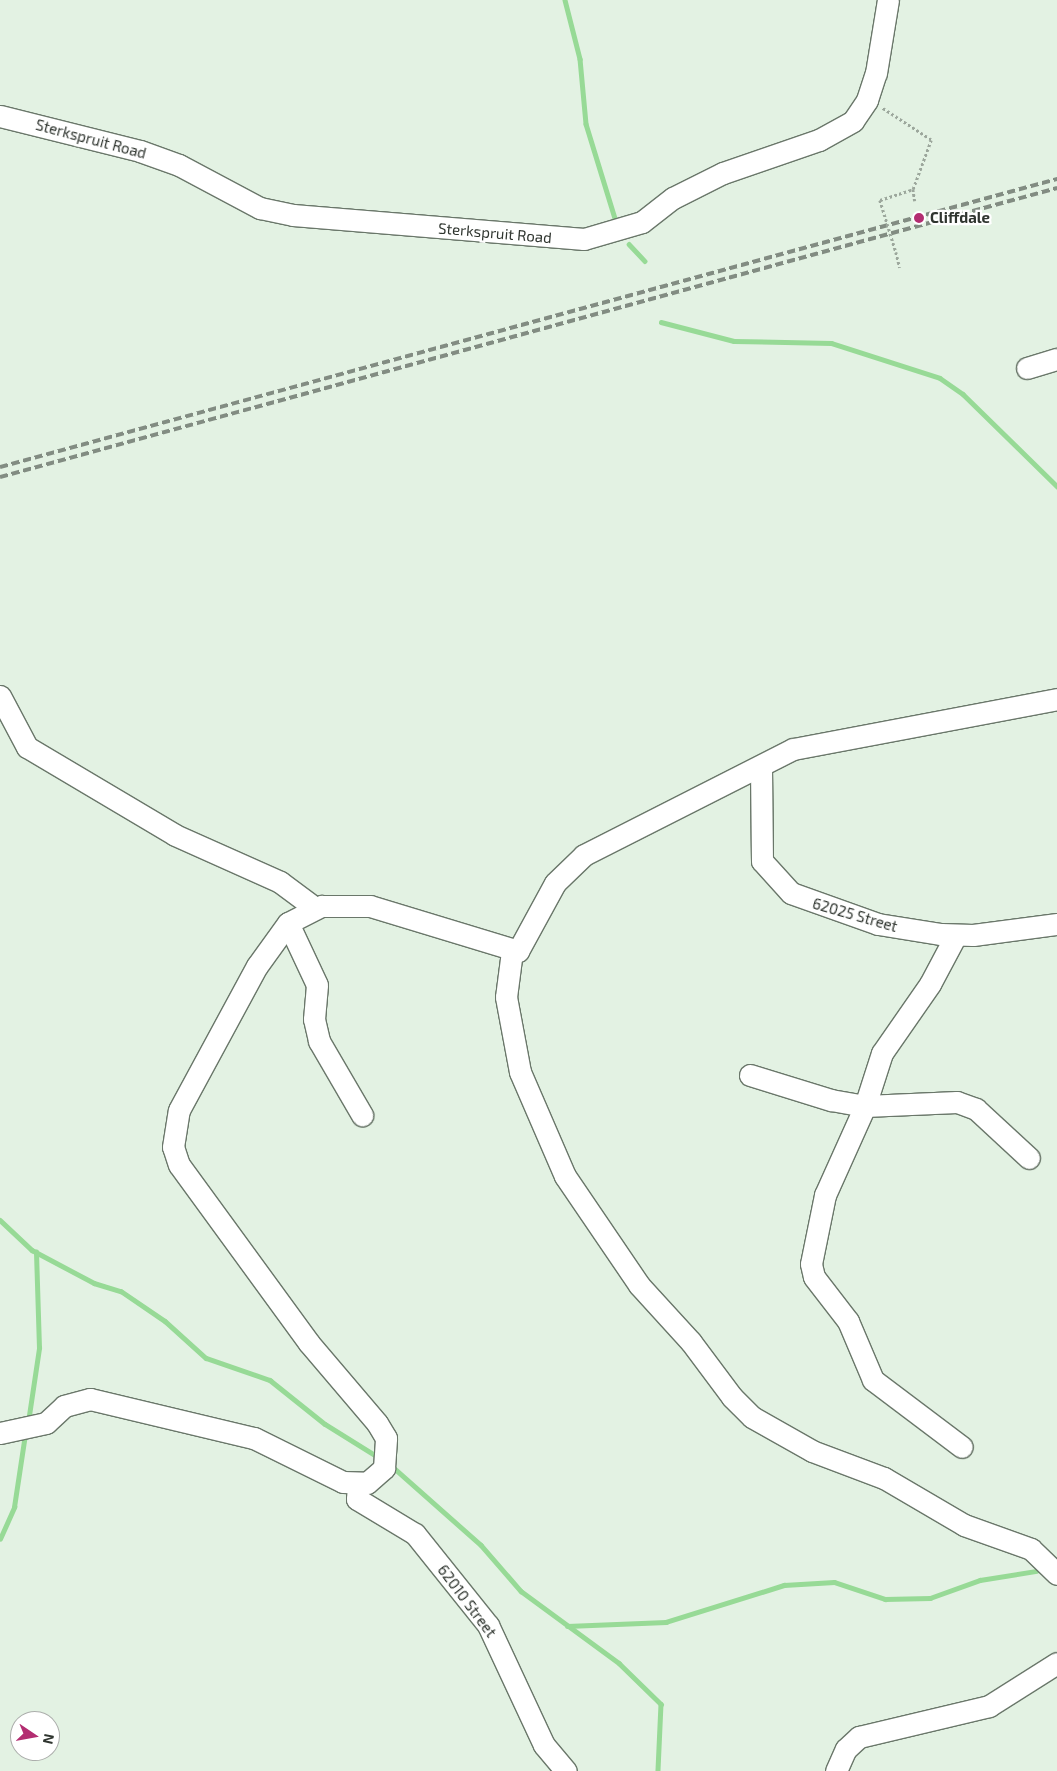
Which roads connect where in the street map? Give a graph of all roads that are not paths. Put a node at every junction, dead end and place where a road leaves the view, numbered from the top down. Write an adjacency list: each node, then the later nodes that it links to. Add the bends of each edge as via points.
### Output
1 (888, 0): 2 (street, Sterkspruit Road, via 867,100 853,121 819,140 723,173 673,198 642,222 584,239 293,216 260,208 179,165 140,151)
2 (0, 116)
3 (1057, 358): 4 (street)
4 (1027, 368)
5 (0, 696): 8 (street, via 27,747 174,835 280,882)
6 (1057, 699): 7 (street, via 807,743)
7 (761, 767): 11 (street, 62025 Street, via 762,861 775,880 808,902 878,924); 12 (street, via 597,847 555,883 522,948)
8 (315, 908): 9 (street); 12 (street, via 370,906)
9 (288, 923): 15 (street, via 317,985 314,1019 319,1042); 19 (street, via 257,966 178,1110 173,1147 179,1165 289,1316 386,1438 384,1468 367,1483)
10 (1057, 924): 11 (street, 62025 Street)
11 (956, 935): 14 (street, via 930,984 890,1035)
12 (512, 951): 20 (street, via 506,997 520,1072 564,1176 639,1285 691,1342 732,1397 752,1417 812,1451 884,1478 964,1525 1032,1549)
13 (750, 1076): 14 (street, via 831,1100)
14 (865, 1106): 16 (street, via 957,1102 976,1109); 18 (street, via 825,1195 814,1245 814,1277 848,1321 873,1380)
15 (362, 1115)
16 (1029, 1158)
17 (0, 1434): 19 (street, via 46,1423 74,1402 115,1402 254,1438 326,1474)
18 (962, 1447)
19 (358, 1485): 22 (street, 62010 Street, via 356,1499 415,1534 488,1625 544,1745)
20 (1057, 1574)
21 (1057, 1663): 23 (street, via 989,1706 859,1737 846,1748)
22 (566, 1771)
23 (836, 1771)

